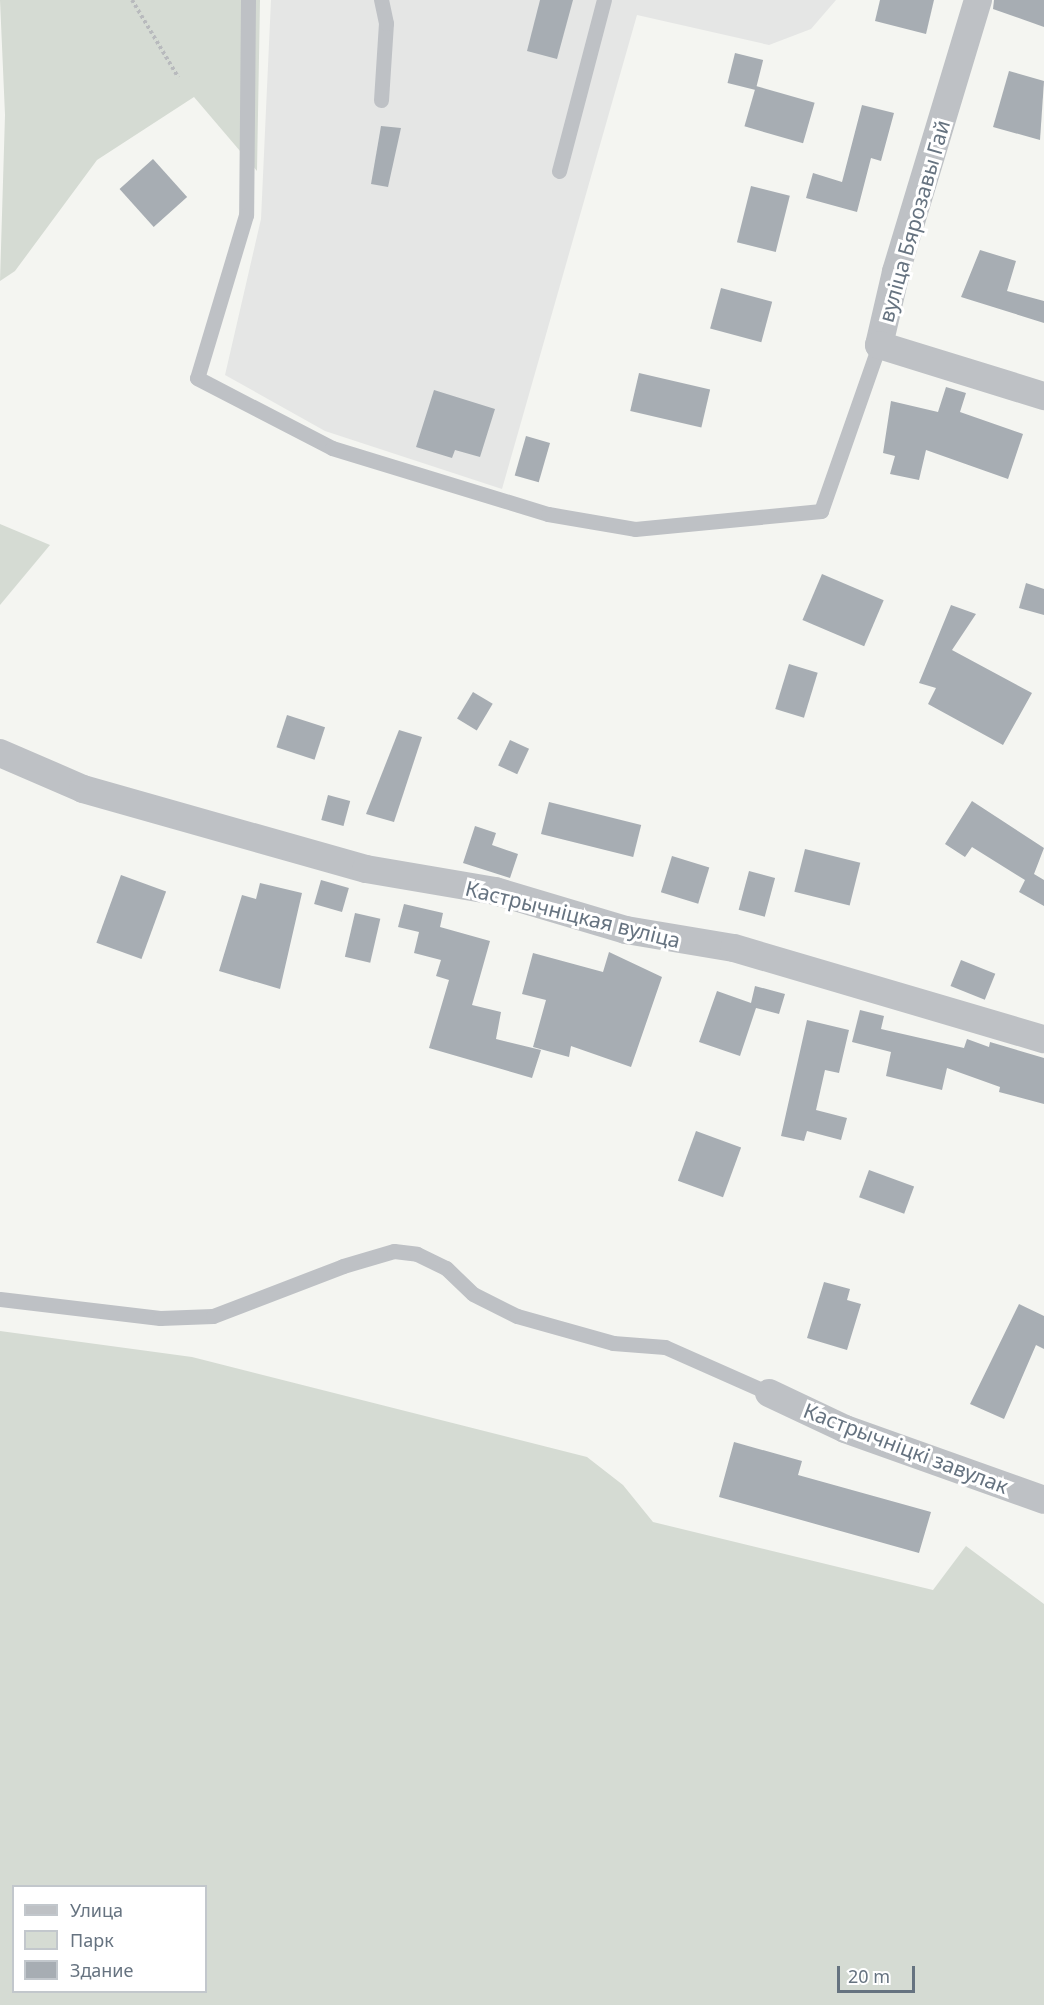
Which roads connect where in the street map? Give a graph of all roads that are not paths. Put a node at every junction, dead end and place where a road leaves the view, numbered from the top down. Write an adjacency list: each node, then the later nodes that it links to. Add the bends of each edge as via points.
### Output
1 (248, 0): 7 (lane, via 246,215 197,378 332,448 548,513 635,529 821,511)
2 (381, 0): 5 (lane, via 386,23)
3 (604, 0): 6 (lane)
4 (978, 0): 7 (street, вуліца Бярозавы Гай, via 896,272)
5 (381, 100)
6 (559, 171)
7 (879, 345): 8 (street, вуліца Бярозавы Гай)
8 (1044, 396)
9 (0, 753): 10 (street, Кастрычніцкая вуліца, via 83,789 366,869 495,891 626,930 734,948)
10 (1044, 1039)
11 (0, 1299): 12 (lane, via 160,1318 213,1316 343,1266 394,1251 417,1254 446,1268 473,1294 517,1316 613,1343 665,1347)
12 (769, 1393): 13 (street, Кастрычніцкі завулак, via 845,1429)
13 (1044, 1500)

